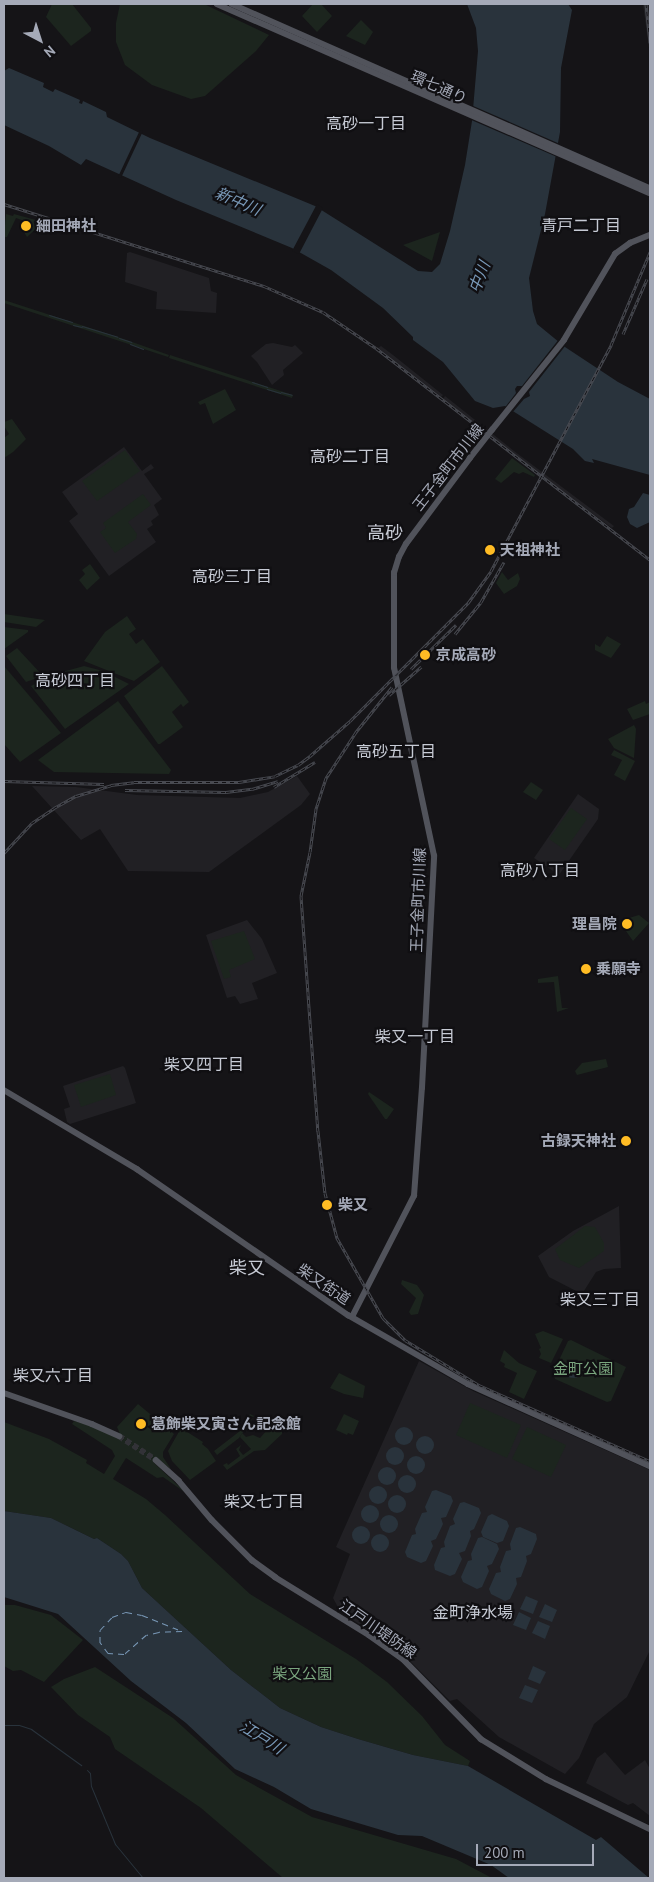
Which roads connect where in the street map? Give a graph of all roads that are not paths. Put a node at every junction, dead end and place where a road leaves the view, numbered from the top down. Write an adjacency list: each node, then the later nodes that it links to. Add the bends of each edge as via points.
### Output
1 (217, 4): 3 (main road, 環七通り)
2 (232, 4): 3 (main road, 環七通り)
3 (291, 33): 4 (main road, 環七通り); 5 (main road, 環七通り)
4 (650, 188)
5 (650, 193)
6 (650, 235): 8 (main road, 王子金町市川線, bridge, via 630,243 615,254 564,340 464,465 406,544 394,574 394,668 434,856 422,1088 414,1196)
7 (4, 1090): 8 (main road, 柴又街道, via 137,1169)
8 (352, 1317): 12 (main road, 柴又街道, via 468,1384)
9 (4, 1393): 10 (main road)
10 (119, 1436)
11 (156, 1460): 13 (main road, 江戸川堤防線, via 252,1560 402,1659 481,1739 546,1779)
12 (650, 1466)
13 (650, 1829)

